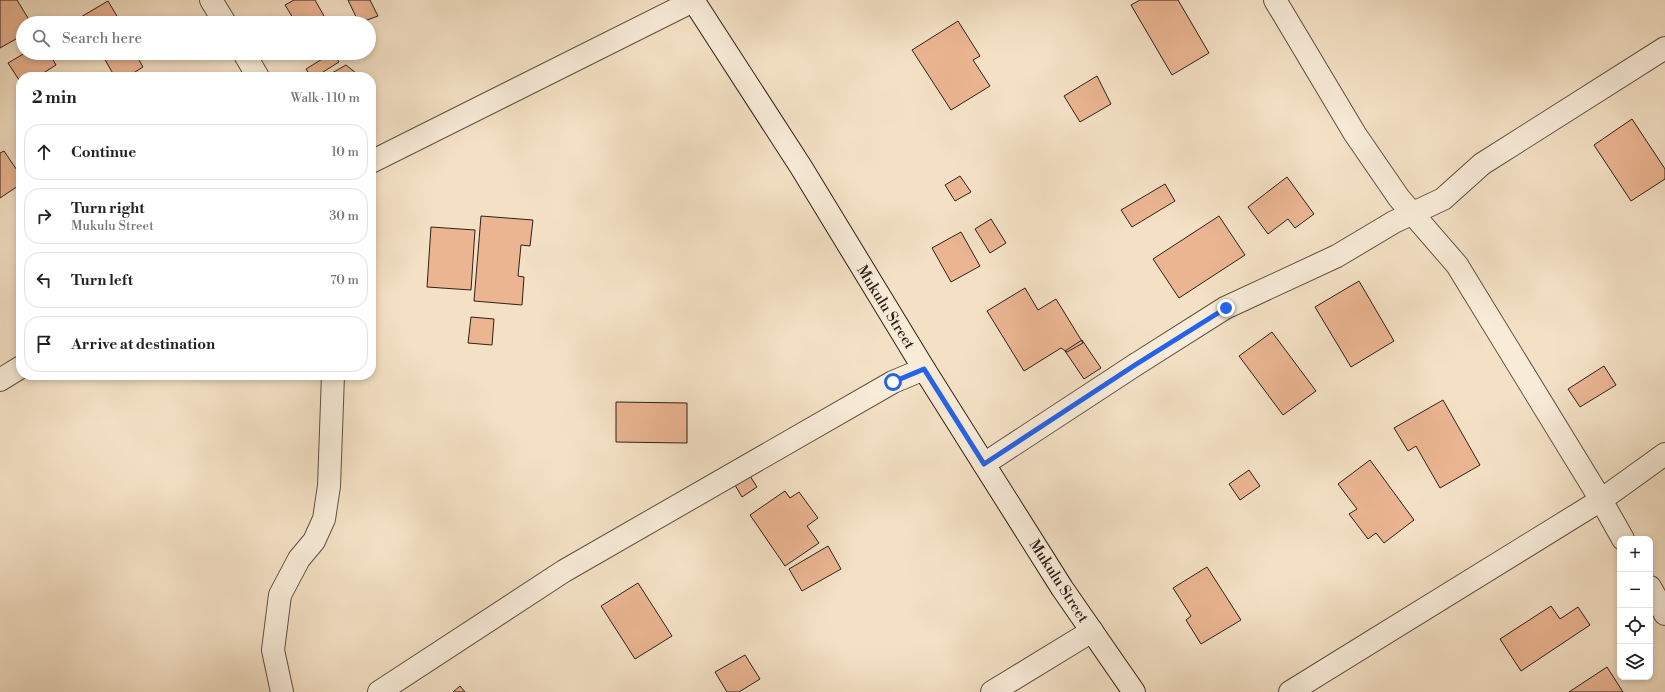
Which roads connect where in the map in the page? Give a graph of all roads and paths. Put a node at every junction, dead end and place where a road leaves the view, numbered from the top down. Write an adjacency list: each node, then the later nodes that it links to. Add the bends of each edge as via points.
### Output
1 (211, 0): 4 (street)
2 (694, 0): 8 (street); 10 (street, Mukulu Street)
3 (1275, 0): 9 (street, via 1354,134)
4 (221, 16)
5 (1665, 48): 9 (street, via 1482,164 1443,199)
6 (248, 60): 7 (street)
7 (255, 72)
8 (376, 159)
9 (1412, 214): 15 (street, via 1337,256 1226,308); 16 (street, via 1458,265)
10 (924, 369): 15 (street, Mukulu Street); 22 (street, via 893,382 564,571)
11 (16, 370): 12 (street)
12 (0, 380)
13 (333, 380): 21 (street, via 329,486 324,519 314,541 299,559 280,595 273,650)
14 (1665, 454): 16 (street)
15 (984, 464): 20 (street, Mukulu Street)
16 (1601, 500): 17 (street); 25 (street)
17 (1621, 536)
18 (1653, 592): 19 (street)
19 (1665, 614)
20 (1092, 631): 23 (street); 24 (street, Mukulu Street)
21 (282, 692)
22 (379, 692)
23 (992, 692)
24 (1134, 692)
25 (1290, 692)

